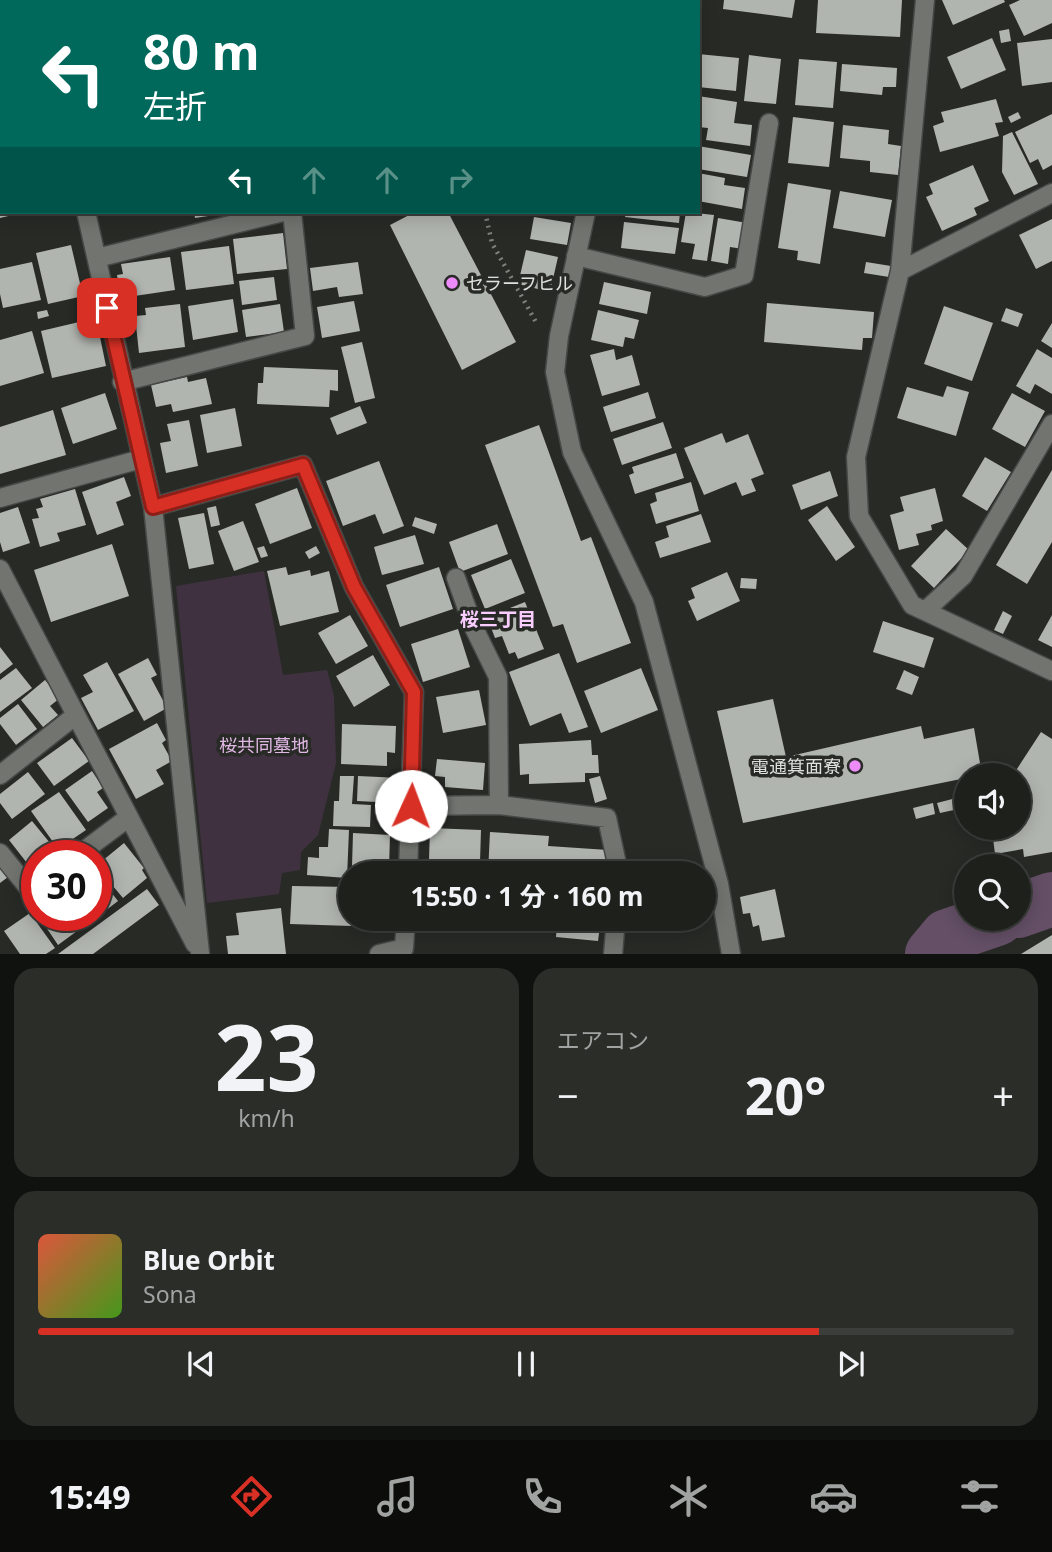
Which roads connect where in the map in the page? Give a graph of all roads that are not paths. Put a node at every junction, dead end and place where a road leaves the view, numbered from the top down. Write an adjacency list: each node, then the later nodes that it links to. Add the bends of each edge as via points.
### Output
1 (925, 0): 10 (street)
2 (769, 123): 8 (street, via 744,275 705,288)
3 (1052, 193): 10 (street)
4 (86, 214): 9 (street)
5 (275, 214): 9 (street)
6 (292, 214): 11 (street, via 305,335)
7 (586, 214): 8 (street)
8 (576, 256): 35 (street, via 555,372 572,452 644,603 719,884)
9 (97, 258): 11 (street)
10 (900, 271): 18 (street, via 856,457 859,516 912,605)
11 (122, 382): 13 (street)
12 (1052, 424): 18 (street, via 963,576)
13 (141, 459): 14 (street); 15 (street)
14 (0, 498)
15 (153, 507): 23 (street, via 303,465 354,587 414,692); 32 (street)
16 (0, 569): 20 (street)
17 (456, 578): 22 (street, via 498,677)
18 (925, 611): 19 (street)
19 (1052, 671)
20 (76, 715): 21 (street); 24 (street)
21 (0, 775)
22 (499, 805): 23 (street); 28 (street, via 607,818)
23 (411, 806): 27 (street)
24 (129, 817): 25 (street); 32 (street)
25 (98, 840)
26 (0, 853): 29 (street)
27 (409, 861)
28 (617, 861)
29 (21, 879)
30 (405, 931): 33 (street, via 404,948)
31 (615, 931): 34 (street)
32 (200, 953)
33 (379, 954)
34 (613, 954)
35 (731, 954)

